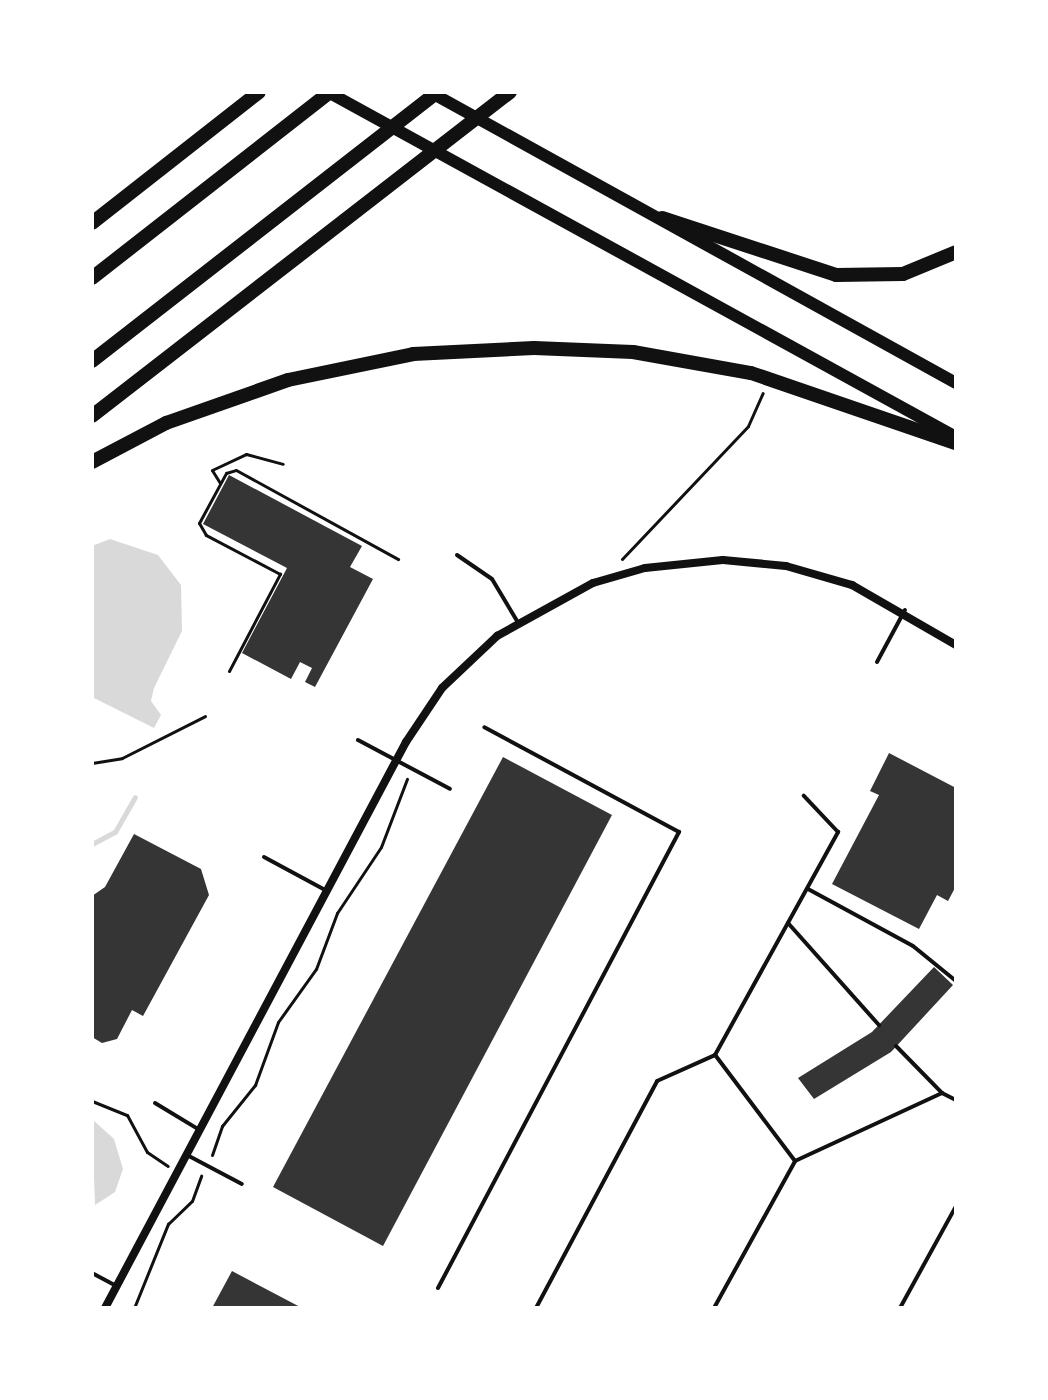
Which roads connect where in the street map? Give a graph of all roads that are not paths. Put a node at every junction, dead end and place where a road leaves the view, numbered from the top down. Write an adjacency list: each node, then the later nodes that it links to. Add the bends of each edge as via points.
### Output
1 (259, 92): 7 (highway)
2 (329, 92): 9 (highway); 13 (main road)
3 (430, 92): 6 (main road)
4 (437, 92): 10 (highway)
5 (510, 92): 12 (highway)
6 (662, 218): 8 (highway, via 836,275 903,274); 11 (main road)
7 (92, 223)
8 (956, 252)
9 (92, 278)
10 (92, 361)
11 (956, 383)
12 (92, 416)
13 (956, 437)
14 (956, 443): 15 (highway, via 751,373 633,352 534,348 413,354 288,380 166,423)
15 (92, 462)
16 (457, 555): 18 (lane, via 492,579)
17 (905, 610): 18 (street, via 810,571 723,560 626,572); 19 (street); 20 (lane)
18 (517, 621): 23 (street, via 442,688)
19 (956, 645)
20 (877, 662)
21 (484, 727): 44 (lane, via 679,832)
22 (358, 740): 23 (lane)
23 (396, 760): 24 (lane); 28 (street)
24 (450, 789)
25 (804, 796): 27 (lane, via 838,832)
26 (264, 857): 28 (lane)
27 (808, 889): 29 (lane); 30 (lane, via 913,946)
28 (327, 892): 37 (street)
29 (788, 923): 31 (lane); 33 (lane)
30 (956, 981)
31 (879, 1025)
32 (896, 1046): 34 (lane)
33 (715, 1055): 39 (lane); 46 (lane, via 657,1081)
34 (942, 1093): 35 (lane); 39 (lane)
35 (956, 1100)
36 (155, 1103): 37 (lane)
37 (200, 1130): 38 (street)
38 (187, 1155): 40 (lane); 43 (street)
39 (795, 1161): 47 (lane)
40 (242, 1184)
41 (956, 1206): 48 (lane)
42 (92, 1273): 43 (lane)
43 (117, 1286): 45 (street)
44 (438, 1288)
45 (105, 1308)
46 (536, 1308)
47 (714, 1308)
48 (900, 1308)

